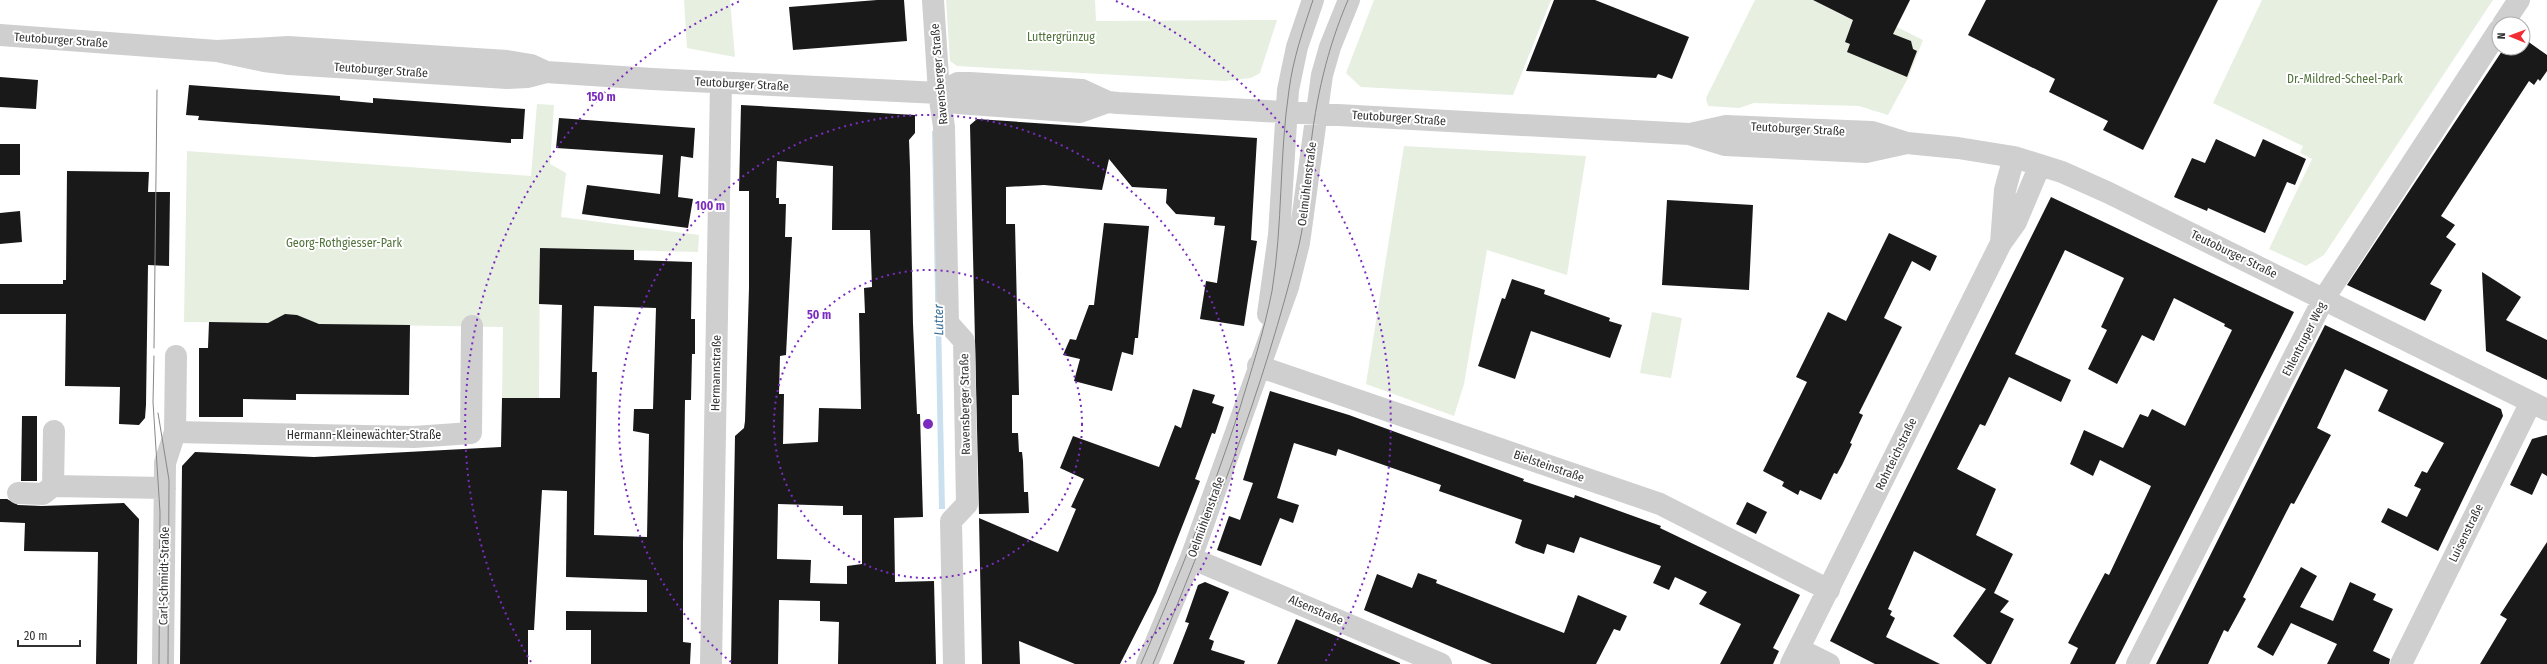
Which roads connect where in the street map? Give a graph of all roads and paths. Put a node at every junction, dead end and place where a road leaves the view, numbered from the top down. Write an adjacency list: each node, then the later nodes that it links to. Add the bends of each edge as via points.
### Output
1 (933, 0): 9 (street, Ravensberger Straße)
2 (1313, 0): 10 (street, Oelmühlenstraße, via 1297,47)
3 (1348, 0): 11 (street, Oelmühlenstraße, via 1330,47)
4 (2519, 0): 5 (street)
5 (2508, 16)
6 (0, 35): 8 (street, Teutoburger Straße, via 217,51 266,47 404,54 507,61 546,72)
7 (2491, 42): 15 (street, Ehlentruper Weg)
8 (721, 83): 9 (street, Teutoburger Straße); 29 (street, Hermannstraße)
9 (939, 93): 10 (street, Teutoburger Straße, via 958,83 970,83 1082,90 1108,102); 30 (street, Ravensberger Straße, via 944,127 948,323 964,341 967,504 951,521)
10 (1286, 111): 11 (street, Teutoburger Straße); 18 (street, Oelmühlenstraße, via 1279,235)
11 (1316, 113): 12 (street, Teutoburger Straße, via 1689,134 1734,126 1872,132 1906,143); 18 (street, Oelmühlenstraße, via 1299,243 1288,287)
12 (2014, 157): 13 (street, Teutoburger Straße); 14 (street, Rohrteichstraße, via 2005,190)
13 (2040, 165): 14 (street, Rohrteichstraße, via 2016,222); 15 (street, Teutoburger Straße, via 2109,193)
14 (2001, 243): 26 (street, Rohrteichstraße)
15 (2323, 300): 19 (street, Teutoburger Straße); 34 (street, Ehlentruper Weg)
16 (472, 326): 21 (street, Hermann-Kleinewächter-Straße, via 471,433 414,438)
17 (176, 356): 21 (street, Carl-Schmidt-Straße)
18 (1258, 366): 25 (street, Oelmühlenstraße, via 1234,442); 26 (street, Bielsteinstraße, via 1660,504)
19 (2539, 406): 35 (street, Luisenstraße)
20 (54, 430): 22 (street)
21 (175, 432): 23 (street, Carl-Schmidt-Straße, via 167,455)
22 (53, 486): 23 (street); 24 (street, via 43,494)
23 (165, 488): 28 (street, Carl-Schmidt-Straße)
24 (18, 493)
25 (1191, 558): 31 (street, Oelmühlenstraße); 32 (street, Alsenstraße)
26 (1829, 590): 27 (street, Rohrteichstraße)
27 (1795, 657): 33 (street)
28 (163, 664)
29 (711, 664)
30 (954, 664)
31 (1147, 664)
32 (1441, 664)
33 (1829, 664)
34 (2137, 664)
35 (2401, 664)

